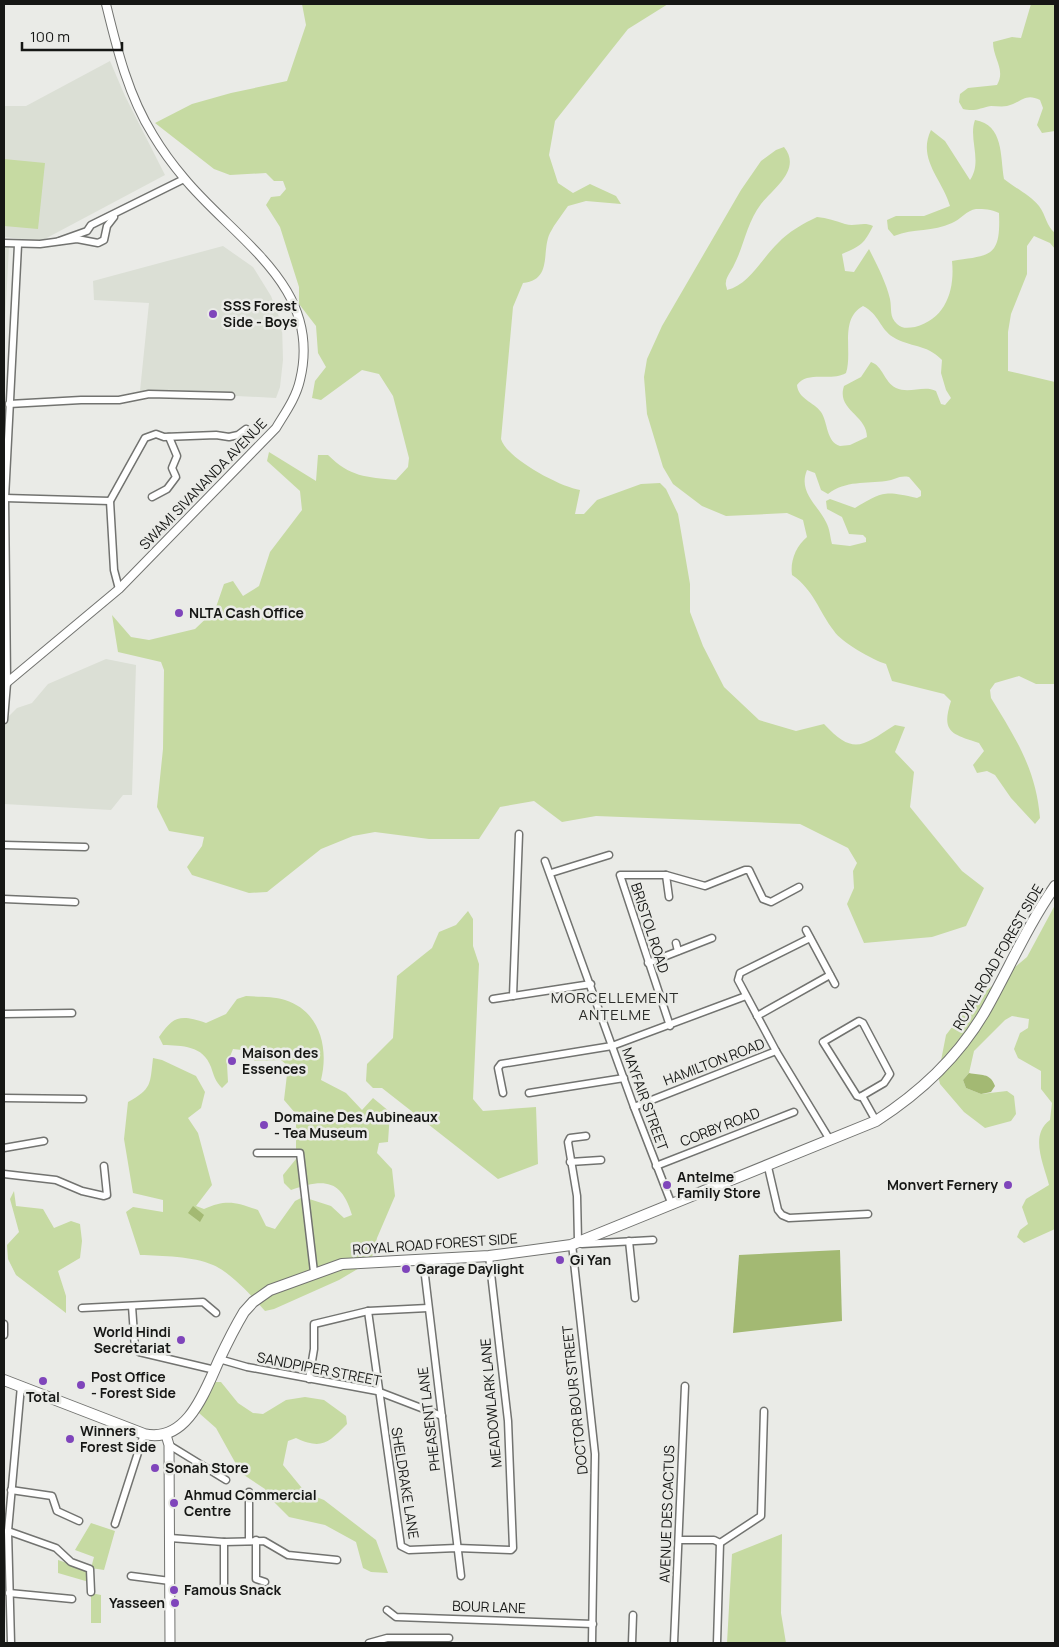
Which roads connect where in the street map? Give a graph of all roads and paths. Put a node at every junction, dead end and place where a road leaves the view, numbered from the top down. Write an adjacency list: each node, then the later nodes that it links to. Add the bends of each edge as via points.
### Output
1 (106, 4): 2 (street, SWAMI SIVANANDA AVENUE, via 119,55 140,111)
2 (184, 179): 3 (street); 19 (street, SWAMI SIVANANDA AVENUE, via 287,289 302,330 304,353 300,380 293,400 276,428)
3 (119, 213): 4 (street); 6 (street)
4 (96, 224): 5 (street); 6 (street)
5 (87, 231): 7 (street); 8 (street)
6 (106, 231): 7 (street, via 101,242)
7 (90, 241): 8 (street)
8 (59, 242): 10 (street)
9 (4, 243): 10 (street)
10 (18, 245): 12 (street)
11 (231, 396): 12 (street, via 149,394 119,400)
12 (9, 404): 14 (street)
13 (246, 429): 15 (street, via 229,437)
14 (6, 433): 17 (street)
15 (169, 437): 16 (street, via 177,456 172,468 176,477 167,489); 18 (street, via 156,434 145,438)
16 (152, 497)
17 (5, 498): 18 (street); 20 (street)
18 (110, 501): 19 (street, via 114,570)
19 (119, 590): 20 (street, SWAMI SIVANANDA AVENUE)
20 (5, 684): 21 (street)
21 (4, 720)
22 (519, 834): 43 (street)
23 (4, 846): 24 (street)
24 (86, 848)
25 (609, 855): 27 (street)
26 (545, 860): 27 (street, MAYFAIR STREET)
27 (551, 873): 41 (street, MAYFAIR STREET)
28 (666, 875): 30 (street, BRISTOL ROAD, via 705,886 745,870 752,873 763,900 767,902); 31 (street); 39 (street, BRISTOL ROAD, via 620,875)
29 (1055, 886): 60 (main road, ROYAL ROAD FOREST SIDE, via 967,1038 924,1084)
30 (799, 887)
31 (669, 897)
32 (4, 899): 33 (street)
33 (74, 902)
34 (806, 930): 36 (street)
35 (712, 938): 38 (street)
36 (810, 938): 40 (street); 44 (street, via 740,973 738,980)
37 (676, 942): 38 (street)
38 (678, 951): 39 (street)
39 (648, 962): 49 (street, BRISTOL ROAD)
40 (830, 975): 42 (street); 48 (street)
41 (591, 984): 43 (street); 50 (street, MAYFAIR STREET)
42 (835, 984)
43 (513, 996): 45 (street)
44 (746, 996): 48 (street); 49 (street)
45 (493, 999)
46 (72, 1013): 47 (street)
47 (4, 1014)
48 (757, 1016): 51 (street)
49 (670, 1026): 50 (street)
50 (612, 1046): 52 (street, MAYFAIR STREET); 53 (street, via 501,1064 498,1068)
51 (776, 1051): 58 (street, HAMILTON ROAD); 62 (street)
52 (624, 1078): 54 (street); 58 (street, MAYFAIR STREET)
53 (503, 1093)
54 (528, 1093)
55 (862, 1096): 55 (street, via 857,1096 823,1042 859,1021 864,1023 890,1074 884,1083); 60 (street)
56 (4, 1098): 57 (street)
57 (83, 1099)
58 (634, 1107): 69 (street, MAYFAIR STREET)
59 (794, 1112): 69 (street, CORBY ROAD)
60 (876, 1121): 62 (main road, ROYAL ROAD FOREST SIDE)
61 (586, 1136): 67 (street, DOCTOR BOUR STREET, via 569,1140)
62 (830, 1140): 70 (main road, ROYAL ROAD FOREST SIDE)
63 (44, 1141): 64 (street)
64 (4, 1148)
65 (258, 1153): 79 (street, via 300,1153)
66 (601, 1160): 67 (street)
67 (570, 1162): 76 (street, DOCTOR BOUR STREET, via 577,1196)
68 (104, 1166): 71 (street, via 107,1195 104,1196 82,1192 56,1180)
69 (656, 1166): 72 (street, MAYFAIR STREET)
70 (768, 1167): 72 (main road, ROYAL ROAD FOREST SIDE); 73 (street, via 782,1215 789,1218)
71 (4, 1174)
72 (672, 1205): 76 (main road, ROYAL ROAD FOREST SIDE)
73 (868, 1214)
74 (653, 1240): 75 (street)
75 (629, 1241): 76 (street); 80 (street)
76 (574, 1243): 77 (main road, ROYAL ROAD FOREST SIDE); 126 (street, DOCTOR BOUR STREET, via 595,1454)
77 (489, 1256): 78 (main road, ROYAL ROAD FOREST SIDE); 113 (street, MEADOWLARK LANE, via 508,1420)
78 (423, 1259): 79 (main road, ROYAL ROAD FOREST SIDE, via 342,1264); 83 (street, PHEASENT LANE)
79 (314, 1272): 88 (main road, ROYAL ROAD FOREST SIDE, via 270,1290 253,1302 233,1330)
80 (635, 1298)
81 (132, 1306): 82 (street); 85 (street, via 203,1302); 89 (street, via 135,1348 139,1352)
82 (82, 1308)
83 (428, 1308): 84 (street); 96 (street, PHEASENT LANE)
84 (368, 1312): 90 (street, via 314,1324 314,1349); 94 (street, SHELDRAKE LANE)
85 (216, 1313)
86 (4, 1324): 87 (street)
87 (4, 1335)
88 (220, 1359): 89 (main road, ROYAL ROAD FOREST SIDE); 90 (street, SANDPIPER STREET)
89 (215, 1370): 98 (main road, ROYAL ROAD FOREST SIDE, via 200,1402 178,1428)
90 (308, 1379): 94 (street, SANDPIPER STREET)
91 (4, 1380): 92 (main road)
92 (21, 1386): 97 (main road); 101 (street)
93 (685, 1386): 108 (street, AVENUE DES CACTUS)
94 (377, 1391): 96 (street, SANDPIPER STREET); 112 (street, SHELDRAKE LANE, via 401,1546 409,1550)
95 (764, 1411): 111 (street, via 761,1516)
96 (442, 1416): 112 (street, PHEASENT LANE)
97 (144, 1434): 98 (main road); 105 (street)
98 (166, 1435): 99 (main road)
99 (169, 1445): 100 (street); 107 (main road)
100 (226, 1480)
101 (11, 1490): 103 (street); 104 (street, via 52,1496 56,1511)
102 (249, 1492): 109 (street)
103 (6, 1510): 106 (street)
104 (79, 1521)
105 (115, 1524)
106 (8, 1531): 119 (street); 121 (street, via 56,1548 71,1562 88,1568)
107 (170, 1538): 110 (street); 117 (main road)
108 (679, 1540): 111 (street, via 714,1540); 134 (street, AVENUE DES CACTUS)
109 (252, 1541): 110 (street); 114 (street, via 264,1541 288,1555); 118 (street, via 256,1579)
110 (224, 1542): 120 (street)
111 (720, 1543): 135 (street)
112 (457, 1548): 113 (street, SHELDRAKE LANE); 116 (street, PHEASENT LANE)
113 (513, 1548)
114 (337, 1560)
115 (131, 1576): 117 (street)
116 (462, 1576)
117 (170, 1581): 129 (main road)
118 (265, 1582)
119 (6, 1583): 122 (street)
120 (224, 1588)
121 (91, 1592)
122 (10, 1593): 123 (street); 128 (street)
123 (72, 1599)
124 (387, 1610): 126 (street, BOUR LANE, via 396,1616)
125 (632, 1615): 133 (street)
126 (593, 1624): 132 (street, DOCTOR BOUR STREET)
127 (449, 1638): 131 (street, via 387,1638)
128 (10, 1643)
129 (170, 1643): 130 (street)
130 (175, 1643)
131 (369, 1643)
132 (592, 1643)
133 (632, 1643)
134 (674, 1643)
135 (718, 1643)

